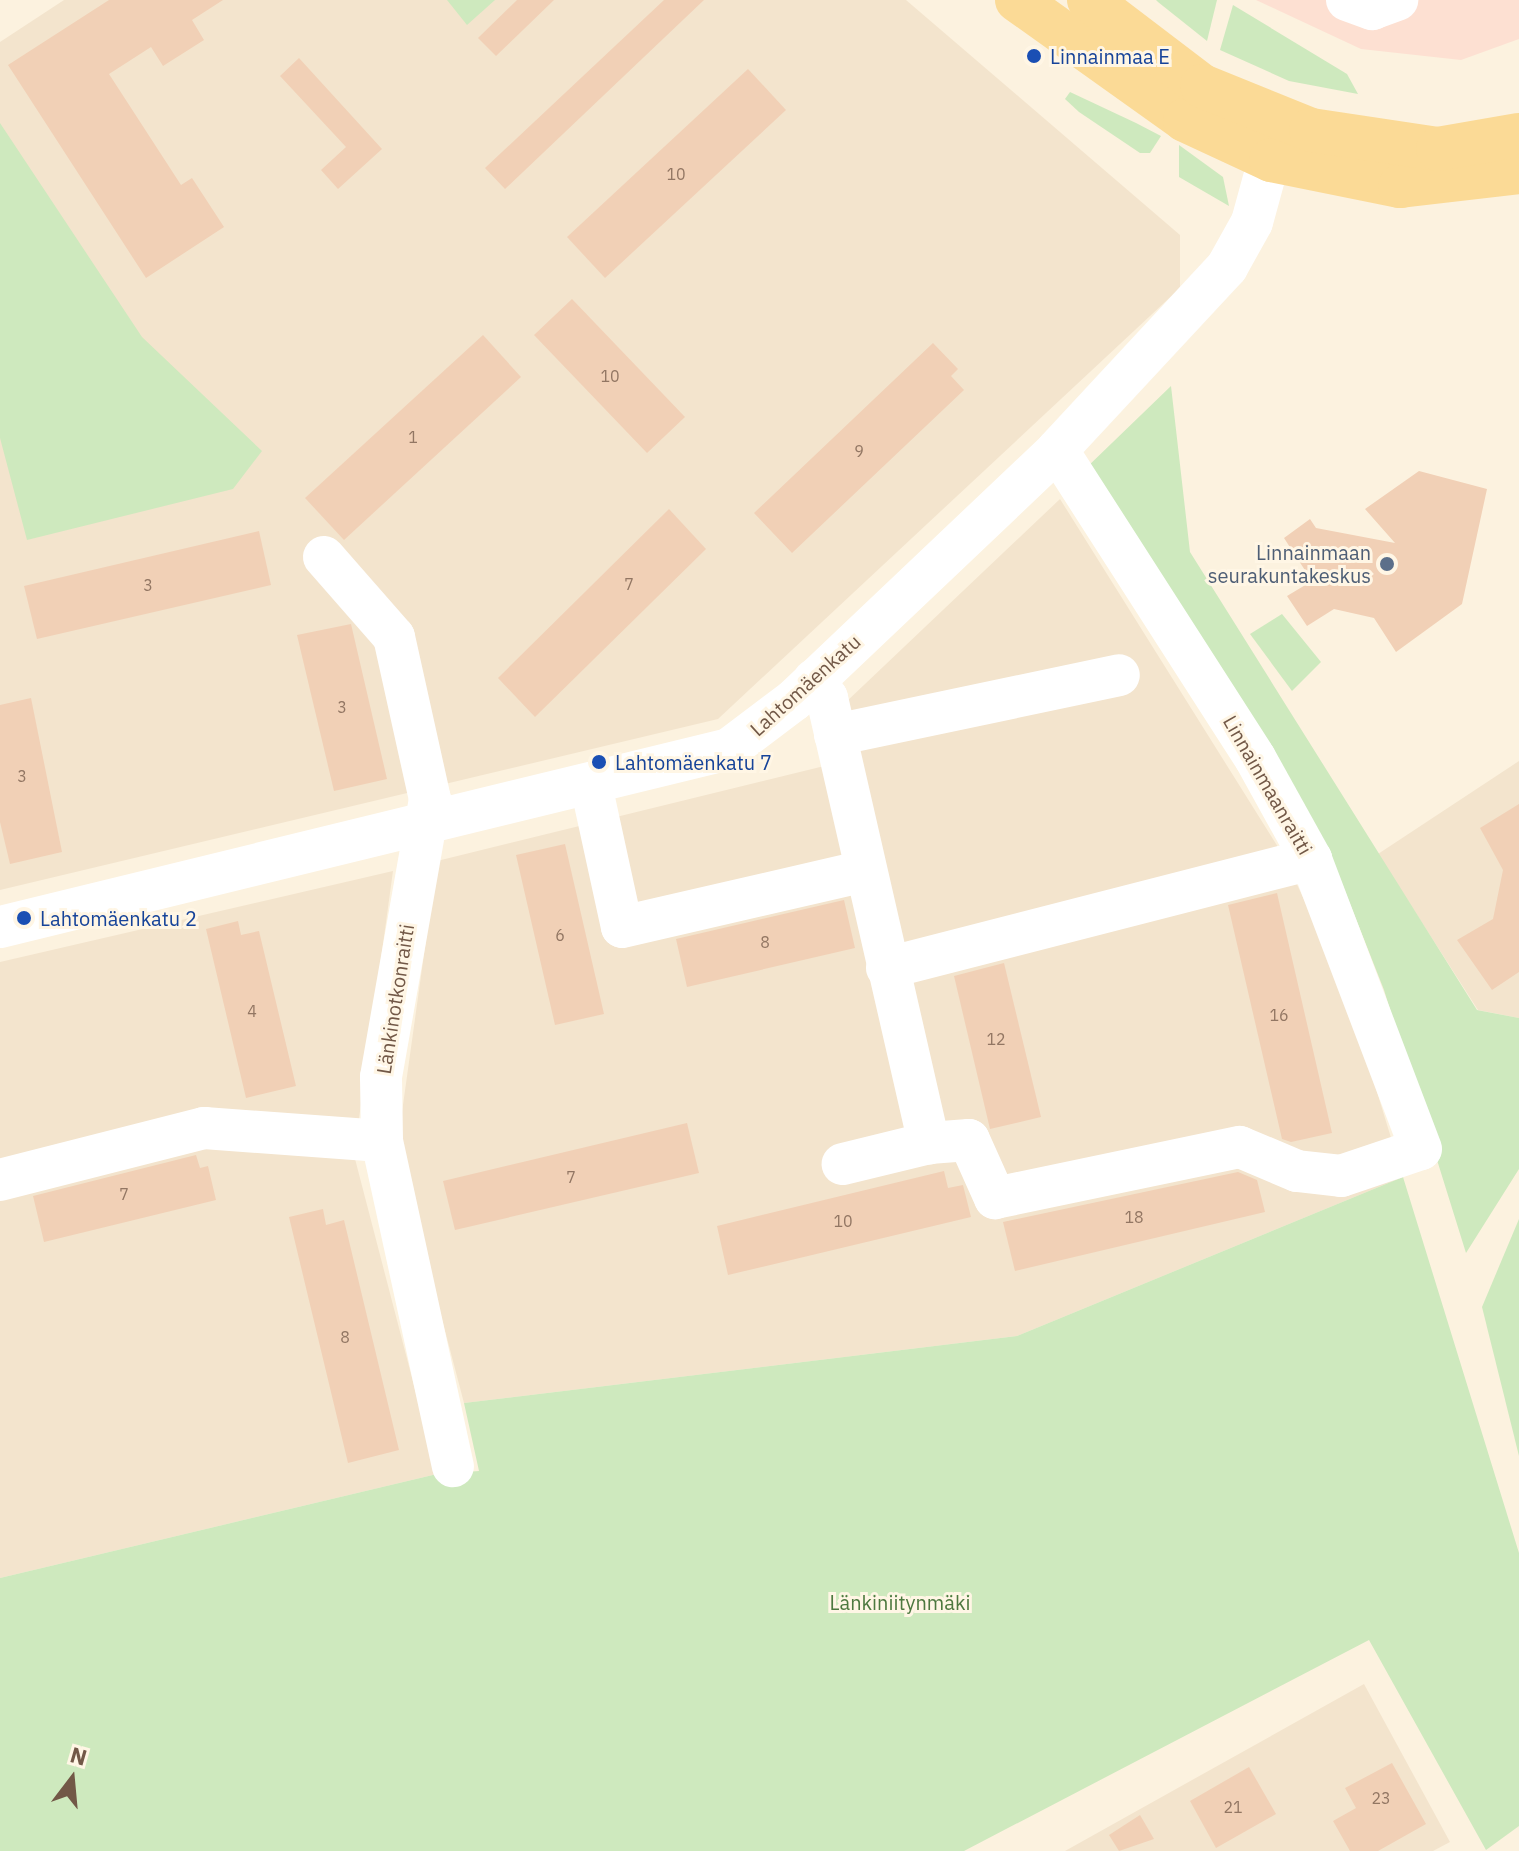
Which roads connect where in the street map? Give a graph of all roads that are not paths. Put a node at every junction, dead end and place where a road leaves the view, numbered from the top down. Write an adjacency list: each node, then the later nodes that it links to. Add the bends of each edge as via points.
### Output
1 (1017, 0): 6 (main road, via 1185,120)
2 (1089, 0): 6 (main road)
3 (1347, 0): 4 (street, via 1372,9)
4 (1397, 0)
5 (1519, 135): 6 (main road, via 1438,149)
6 (1275, 139): 7 (main road, via 1400,186); 8 (street, Lahtomäenkatu, via 1227,267)
7 (1519, 172)
8 (1057, 450): 11 (street, Lahtomäenkatu); 15 (street, Linnainmaanraitti, via 1255,758)
9 (324, 557): 14 (street, Länkinotkonraitti, via 394,637 430,799)
10 (1119, 675): 12 (street)
11 (814, 680): 12 (street, via 827,698); 13 (street, Lahtomäenkatu, via 729,749)
12 (835, 735): 16 (street)
13 (591, 785): 14 (street, Lahtomäenkatu); 16 (street, via 622,927)
14 (428, 823): 17 (street, Lahtomäenkatu); 19 (street, Länkinotkonraitti, via 381,1077)
15 (1311, 859): 18 (street); 20 (street, Linnainmaanraitti, via 1421,1149 1341,1176 1297,1171 1240,1147 1005,1199 995,1198 969,1140)
16 (864, 871): 18 (street)
17 (0, 927)
18 (887, 968): 20 (street)
19 (382, 1141): 22 (street, via 204,1128); 23 (street, Länkinotkonraitti)
20 (929, 1143): 21 (street)
21 (843, 1164)
22 (0, 1180)
23 (453, 1466)

